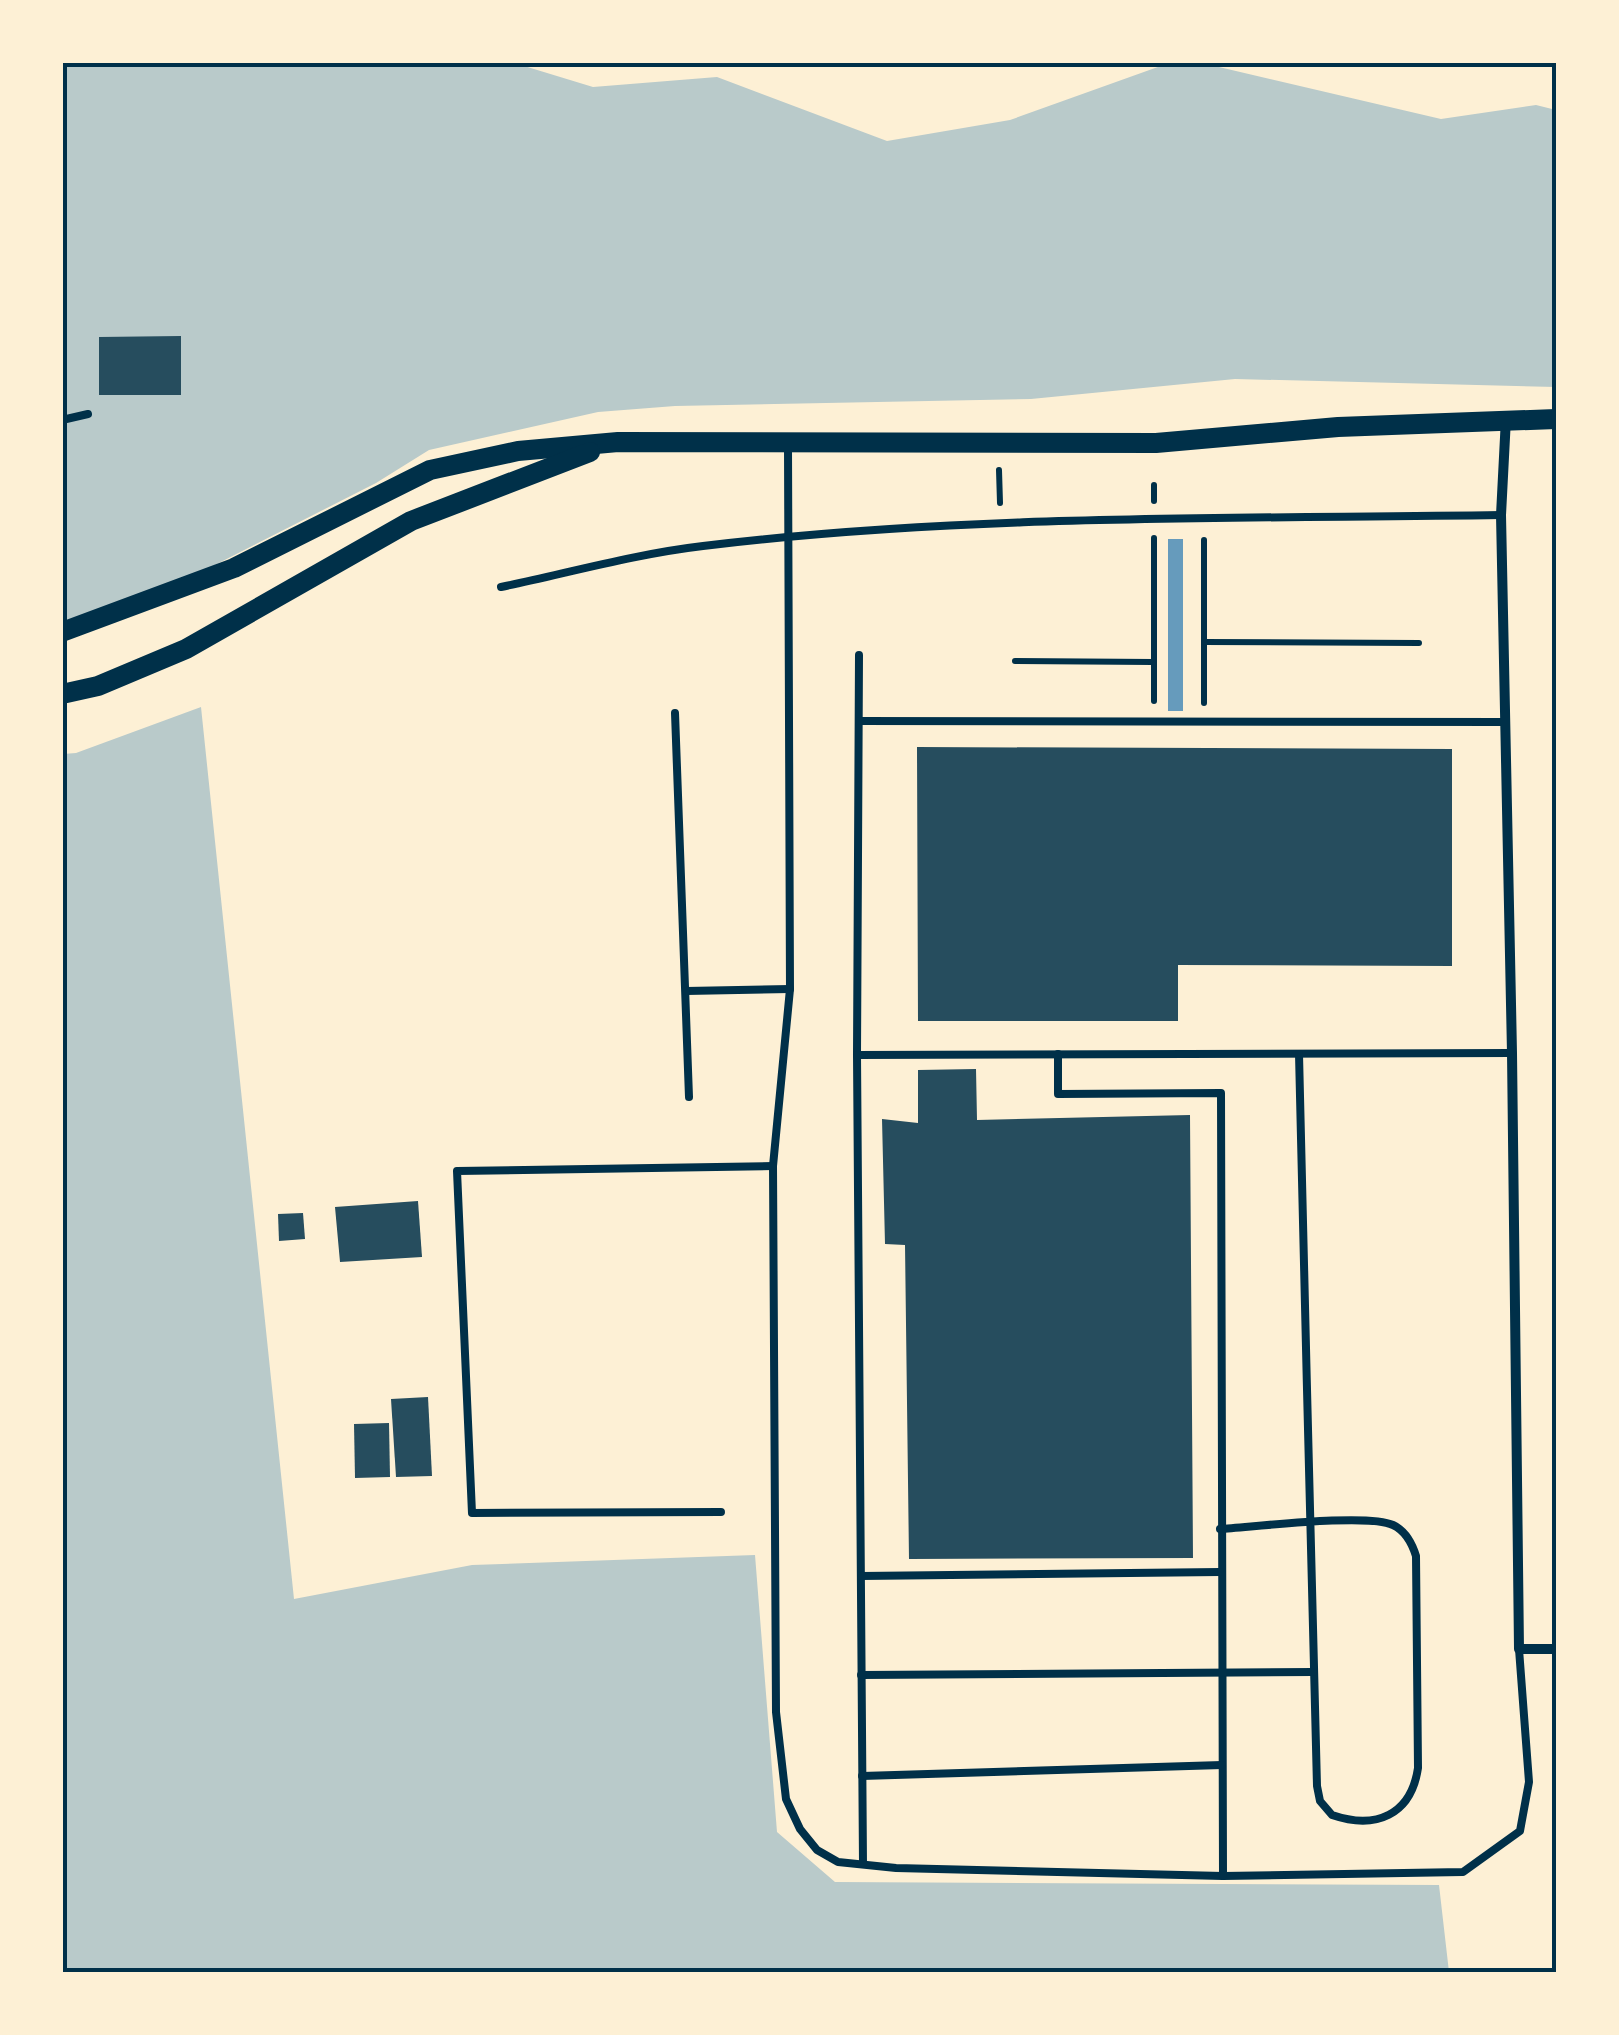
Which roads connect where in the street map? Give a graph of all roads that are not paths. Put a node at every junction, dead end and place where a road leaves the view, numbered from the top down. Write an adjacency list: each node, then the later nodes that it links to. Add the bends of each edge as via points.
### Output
1 (88, 414): 4 (lane)
2 (1506, 418): 3 (main road); 6 (main road, via 1156,444); 7 (street)
3 (1556, 419)
4 (62, 420)
5 (618, 442): 6 (main road); 10 (main road, via 518,451 430,470 234,568); 12 (main road, via 411,522 186,650)
6 (788, 442): 8 (lane)
7 (1501, 516): 8 (lane, via 1001,524); 15 (street)
8 (790, 537): 9 (lane, via 697,547); 16 (lane)
9 (501, 587)
10 (62, 632)
11 (860, 655): 14 (lane)
12 (62, 694)
13 (675, 714): 17 (lane)
14 (859, 721): 15 (lane); 19 (lane)
15 (1505, 722): 18 (street)
16 (790, 989): 17 (lane); 23 (lane)
17 (686, 990): 22 (lane)
18 (1512, 1052): 21 (lane); 29 (street)
19 (857, 1054): 20 (lane); 28 (lane)
20 (1058, 1054): 21 (lane); 26 (lane, via 1058,1094 1221,1093)
21 (1300, 1054): 25 (lane)
22 (689, 1097)
23 (773, 1166): 24 (lane, via 457,1171 472,1513); 36 (lane, via 776,1712 786,1799 817,1850 838,1862)
24 (722, 1512)
25 (1312, 1522): 26 (lane); 31 (lane); 31 (lane, via 1394,1525 1416,1556 1418,1768 1410,1799 1392,1814 1339,1817 1320,1801)
26 (1220, 1529): 27 (lane)
27 (1220, 1572): 28 (lane); 33 (lane)
28 (861, 1576): 32 (lane)
29 (1519, 1649): 30 (street); 37 (lane, via 1529,1782 1520,1831 1463,1872)
30 (1556, 1649)
31 (1313, 1672): 33 (lane)
32 (861, 1675): 33 (lane); 35 (lane)
33 (1221, 1675): 34 (lane)
34 (1222, 1765): 35 (lane); 37 (lane)
35 (862, 1776): 36 (lane)
36 (863, 1864): 37 (lane)
37 (1223, 1876)

